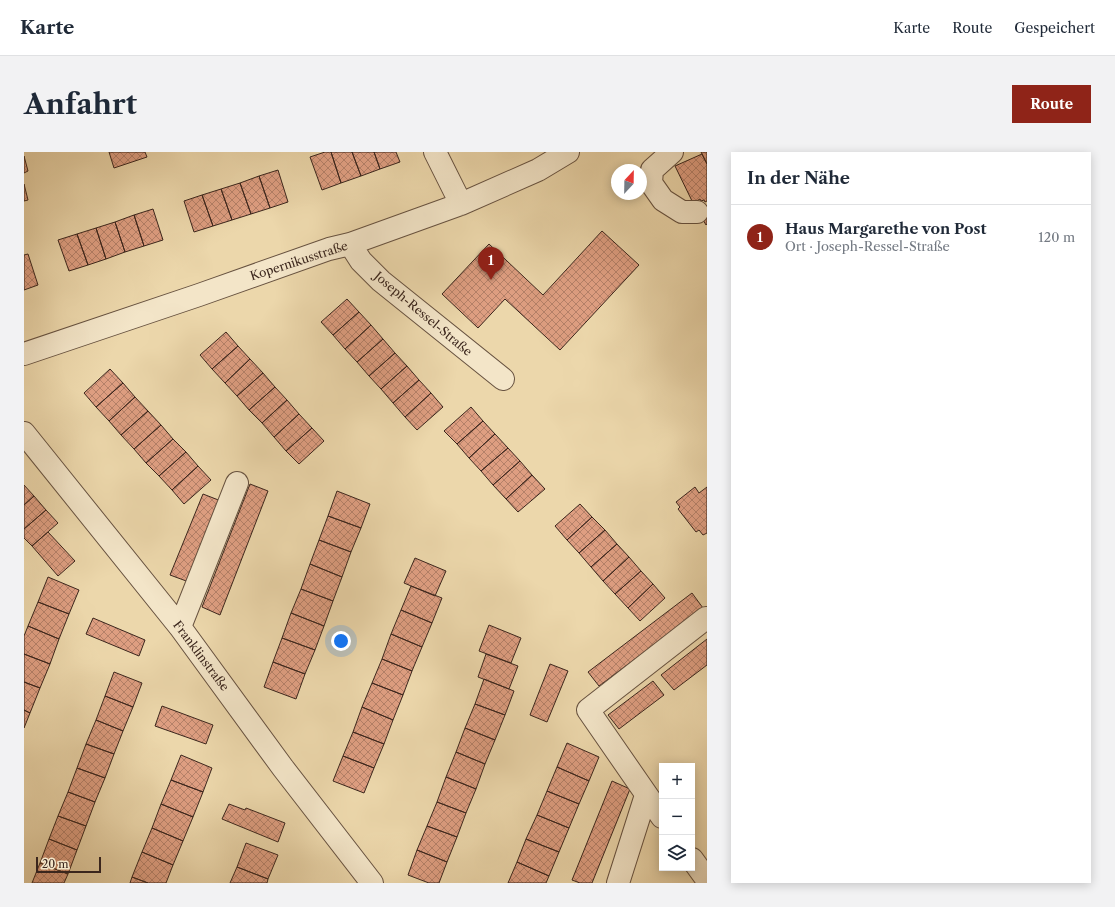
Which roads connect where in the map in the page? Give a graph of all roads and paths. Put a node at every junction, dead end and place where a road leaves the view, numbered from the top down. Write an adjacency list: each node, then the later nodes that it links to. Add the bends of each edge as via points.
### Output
1 (435, 152): 4 (street)
2 (568, 152): 4 (street, Kopernikusstraße, via 538,170)
3 (672, 152): 5 (street, via 652,170 650,183 663,200 682,212)
4 (461, 204): 6 (street, Kopernikusstraße)
5 (697, 212)
6 (350, 244): 7 (street, Kopernikusstraße); 8 (street, Joseph-Ressel-Straße, via 361,261 381,281)
7 (24, 354)
8 (503, 380)
9 (24, 433): 12 (street, Franklinstraße)
10 (237, 483): 12 (street)
11 (706, 618): 13 (street, via 588,710)
12 (180, 627): 17 (street, Franklinstraße, via 283,768)
13 (646, 795): 14 (street); 18 (street)
14 (659, 813)
15 (695, 866): 16 (street)
16 (701, 879)
17 (372, 883)
18 (618, 883)

